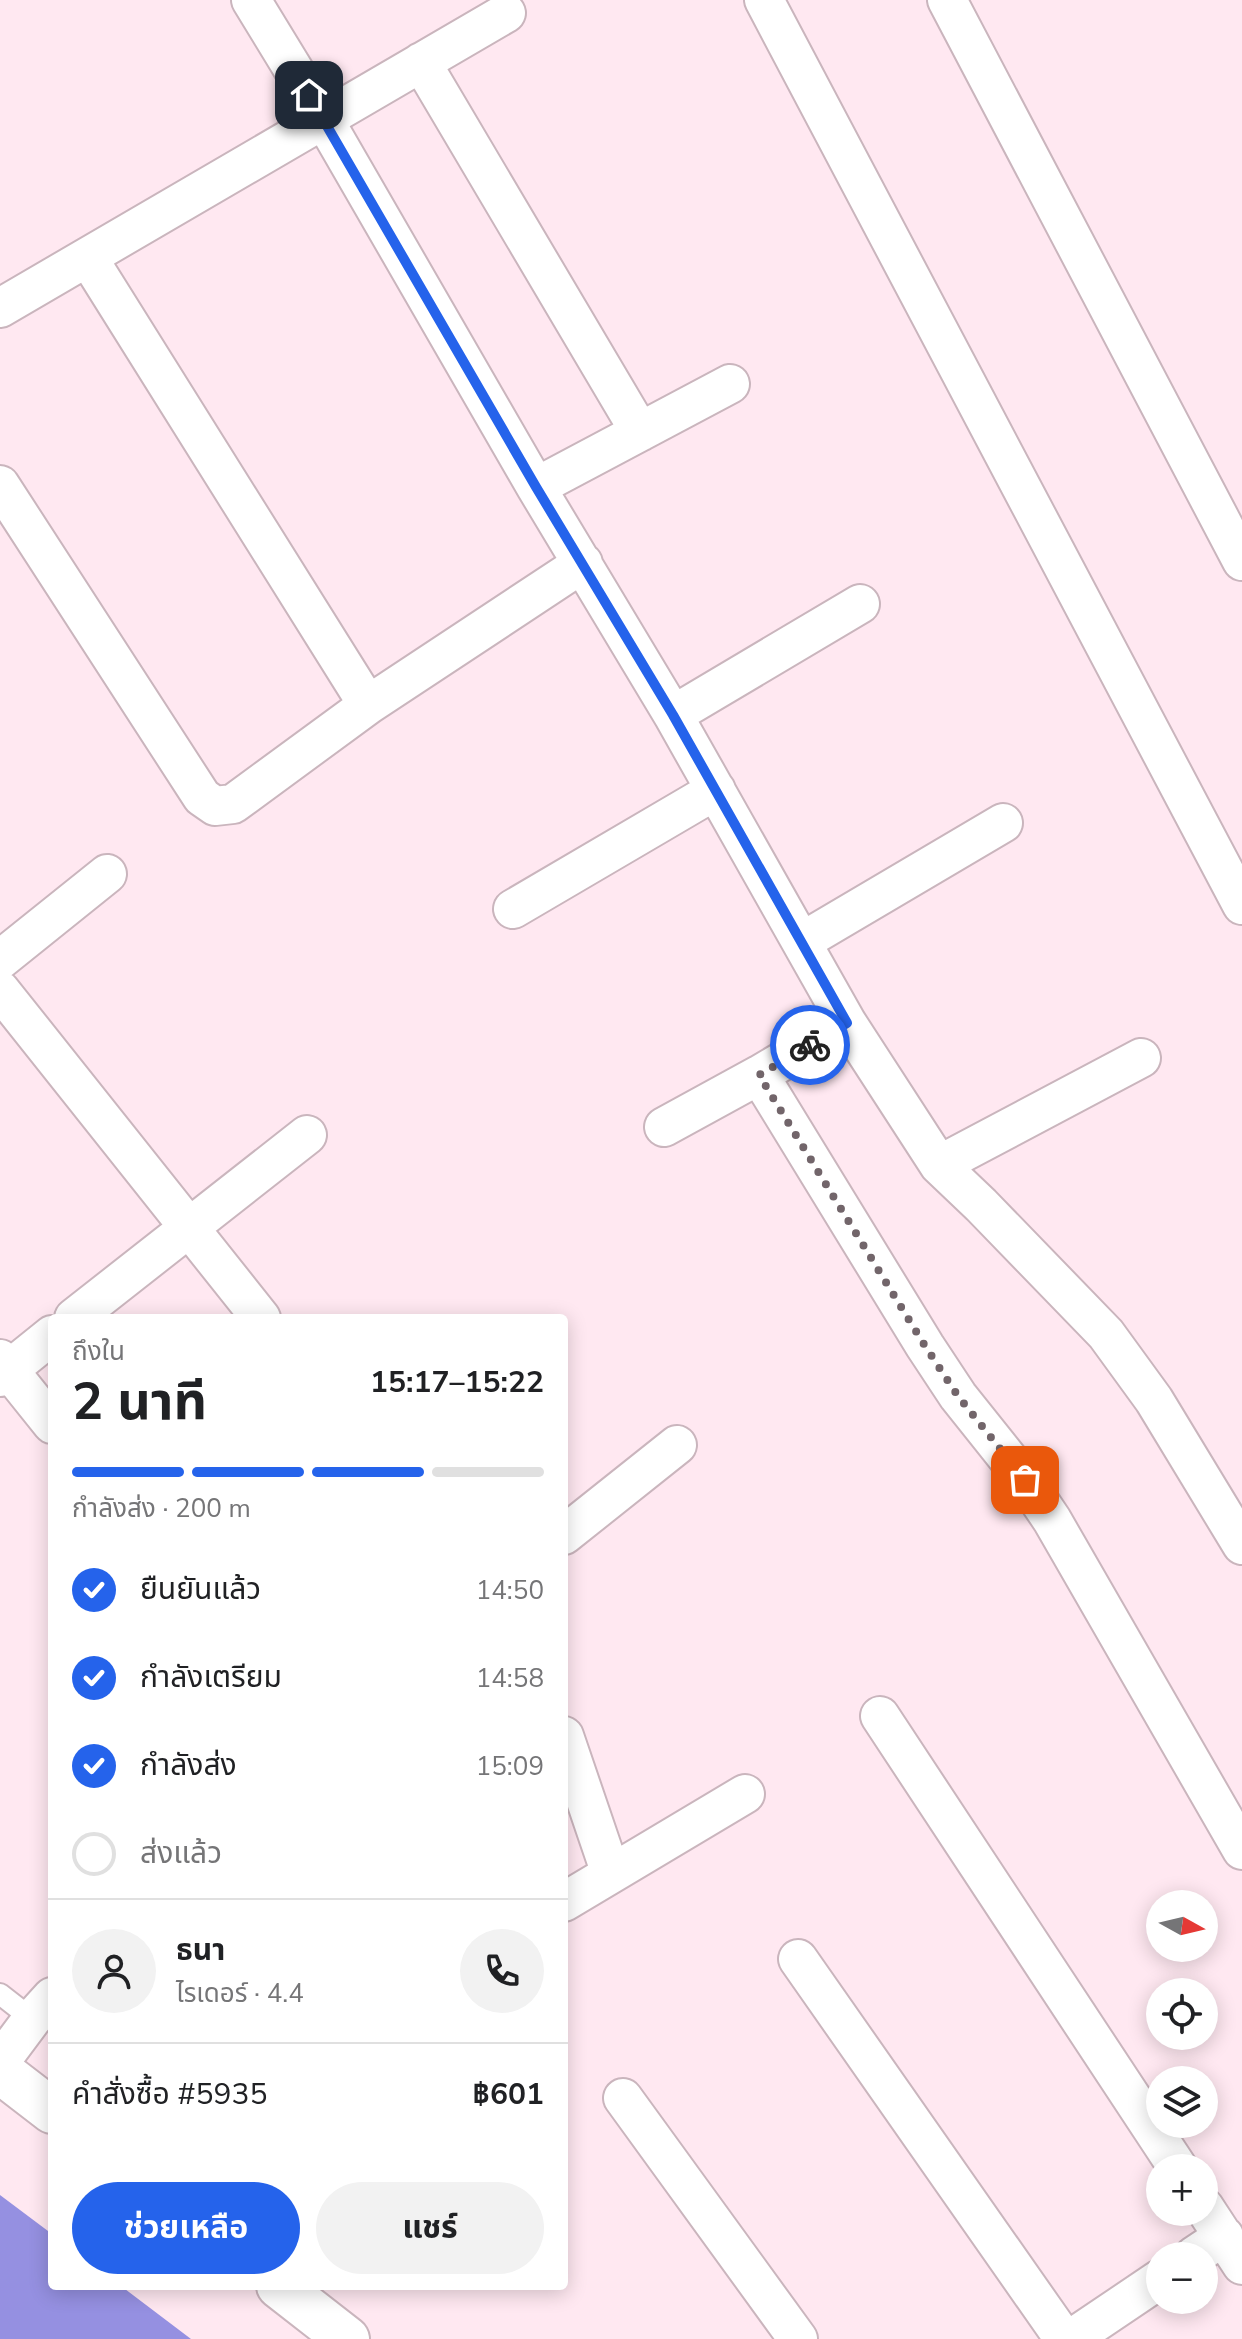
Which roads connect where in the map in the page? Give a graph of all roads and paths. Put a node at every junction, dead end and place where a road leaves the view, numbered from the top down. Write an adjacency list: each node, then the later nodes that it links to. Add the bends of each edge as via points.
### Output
1 (251, 0): 6 (street)
2 (764, 0): 21 (street)
3 (947, 0): 13 (street)
4 (506, 13): 5 (street)
5 (421, 62): 6 (street); 10 (street)
6 (323, 118): 7 (street); 12 (street)
7 (88, 258): 8 (street); 16 (street)
8 (0, 308)
9 (730, 384): 10 (street)
10 (640, 432): 12 (street)
11 (0, 485): 16 (street, via 202,797 215,806 233,804)
12 (536, 487): 14 (street)
13 (1242, 561)
14 (583, 563): 16 (street); 17 (street)
15 (860, 604): 17 (street)
16 (368, 705)
17 (673, 715): 18 (street)
18 (716, 790): 22 (street); 23 (street)
19 (1003, 823): 23 (street)
20 (107, 874): 24 (street)
21 (1242, 905)
22 (513, 909)
23 (803, 941): 26 (street)
24 (0, 960)
25 (0, 990): 32 (street)
26 (847, 1023): 28 (street); 31 (street)
27 (1141, 1058): 31 (street)
28 (759, 1075): 29 (street); 44 (street, via 942,1371 1052,1520)
29 (664, 1127)
30 (307, 1135): 32 (street)
31 (939, 1165): 40 (street, via 1106,1334 1154,1400)
32 (188, 1226): 33 (street); 34 (street)
33 (79, 1314)
34 (258, 1314)
35 (48, 1338): 36 (street)
36 (3, 1369): 37 (street)
37 (48, 1420)
38 (677, 1445): 39 (street)
39 (568, 1532)
40 (1242, 1545)
41 (880, 1716): 54 (street)
42 (568, 1748): 45 (street)
43 (745, 1794): 45 (street)
44 (1240, 1843)
45 (611, 1874): 46 (street)
46 (568, 1900)
47 (798, 1959): 59 (street)
48 (0, 1994): 49 (lane)
49 (42, 2008): 50 (street)
50 (0, 2062)
51 (0, 2071): 53 (street)
52 (623, 2098): 58 (street)
53 (48, 2108)
54 (1169, 2154)
55 (1146, 2288): 60 (street)
56 (293, 2290): 57 (street)
57 (347, 2339)
58 (798, 2339)
59 (1064, 2339)
60 (1071, 2339)

